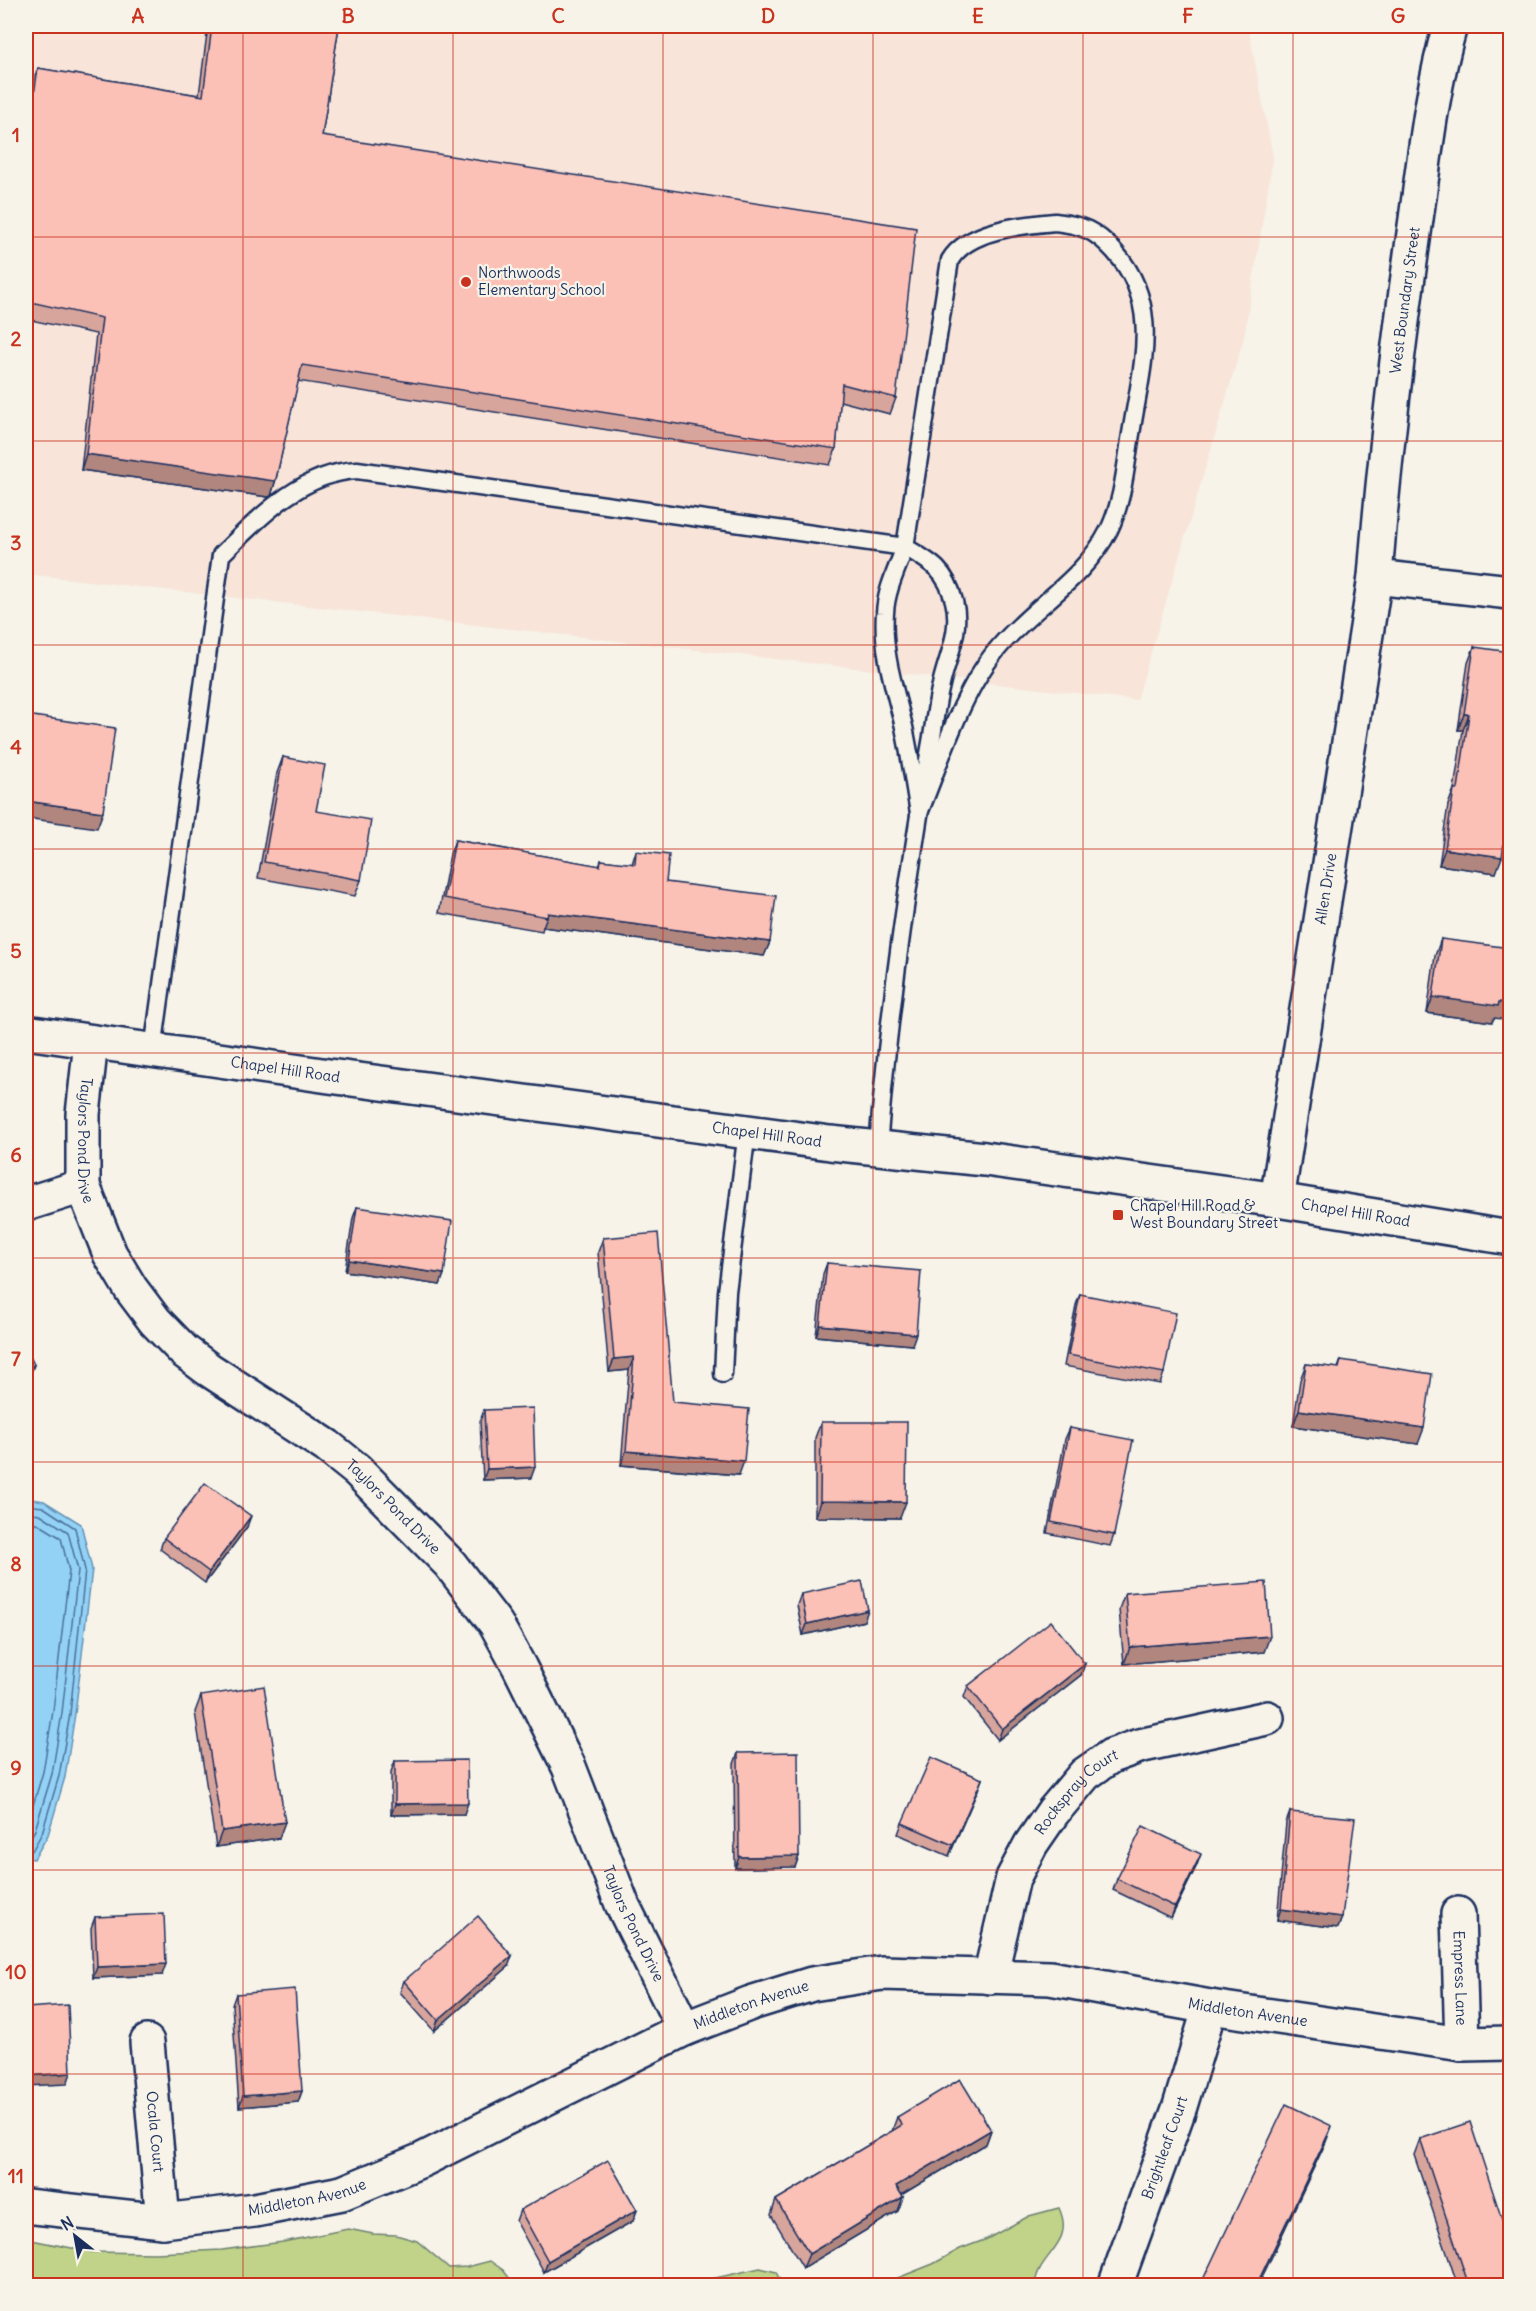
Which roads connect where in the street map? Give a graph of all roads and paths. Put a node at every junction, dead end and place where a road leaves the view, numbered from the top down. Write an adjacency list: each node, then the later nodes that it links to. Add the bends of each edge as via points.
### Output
1 (1450, 26): 3 (street, West Boundary Street, via 1428,137 1406,285)
2 (905, 547): 5 (lane, via 890,587 884,639); 5 (lane, via 935,564 947,580 957,623 941,684); 5 (lane, via 950,260 972,241 1006,229 1055,222 1078,225 1102,238 1134,277 1143,302 1145,325 1143,362 1120,495 1109,529 1094,554 1022,622 982,669); 8 (lane, via 357,470 338,471 318,479 280,501 221,555)
3 (1376, 577): 4 (street); 12 (street, Allen Drive)
4 (1510, 592)
5 (919, 813): 10 (lane, via 883,1077)
6 (26, 1032): 7 (street, Chapel Hill Road)
7 (91, 1042): 8 (street, Chapel Hill Road); 11 (street, Taylors Pond Drive, via 83,1114)
8 (153, 1050): 9 (street, Chapel Hill Road)
9 (747, 1131): 10 (street, Chapel Hill Road); 15 (lane, via 727,1292)
10 (878, 1148): 12 (street, Chapel Hill Road)
11 (83, 1186): 13 (street); 20 (street, Taylors Pond Drive, via 110,1254 155,1322 208,1369 327,1446 357,1470 450,1564 496,1624 569,1767 622,1904)
12 (1277, 1200): 14 (street, Chapel Hill Road)
13 (26, 1204)
14 (1510, 1238)
15 (723, 1374)
16 (1267, 1718): 18 (street, Rockspray Court, via 1139,1746 1111,1756 1084,1774 1031,1844 1013,1878)
17 (1458, 1914): 23 (street, Empress Lane)
18 (990, 1977): 19 (street, Middleton Avenue, via 1050,1978); 20 (street, Middleton Avenue, via 882,1973 812,1984)
19 (1210, 2007): 23 (street, Middleton Avenue); 26 (street, Brightleaf Court, via 1180,2106)
20 (684, 2029): 25 (street, Middleton Avenue, via 422,2160 342,2193 255,2210)
21 (147, 2042): 25 (street, Ocala Court)
22 (1510, 2043): 23 (street, Middleton Avenue)
23 (1462, 2044)
24 (26, 2206): 25 (street, Middleton Avenue)
25 (163, 2221)
26 (1116, 2286)

